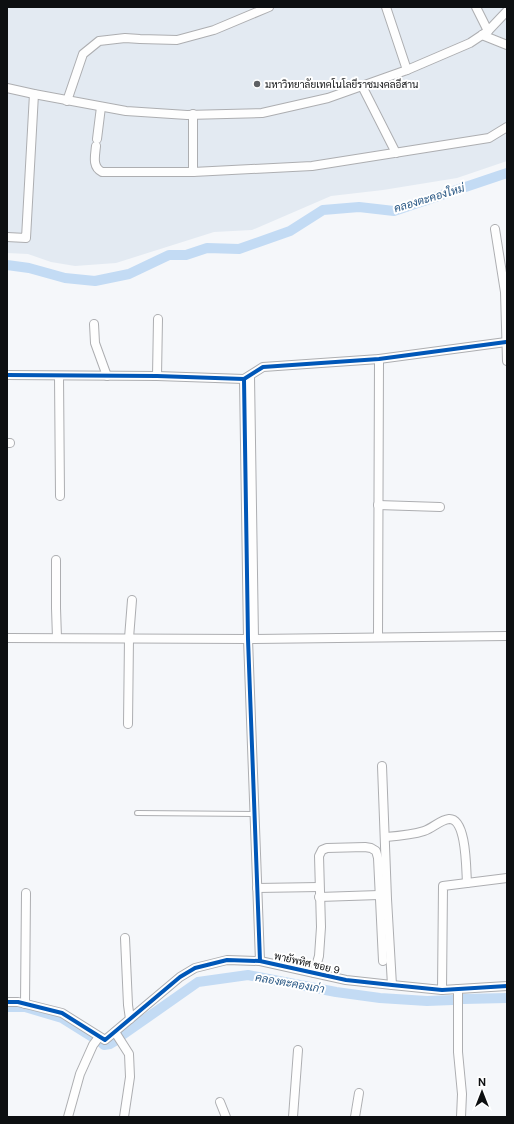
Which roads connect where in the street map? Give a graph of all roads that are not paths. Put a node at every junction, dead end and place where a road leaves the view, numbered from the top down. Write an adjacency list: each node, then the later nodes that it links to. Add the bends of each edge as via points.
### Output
1 (269, 7): 11 (street, via 214,30 177,40 111,38 99,41 83,54)
2 (386, 7): 7 (street)
3 (476, 7): 5 (street)
4 (507, 11): 5 (street)
5 (485, 33): 6 (street); 7 (street, via 470,43)
6 (507, 45)
7 (408, 70): 8 (street)
8 (362, 86): 13 (street, via 328,98 262,113); 15 (street)
9 (7, 88): 10 (street)
10 (34, 94): 11 (street); 18 (street, via 26,238)
11 (67, 101): 12 (street)
12 (101, 107): 13 (street, via 126,111); 16 (street, via 95,165 102,172)
13 (194, 114): 16 (street)
14 (507, 127): 15 (street, via 489,138)
15 (396, 153): 16 (street, via 312,166)
16 (193, 172)
17 (495, 229): 21 (street, via 505,292)
18 (7, 238)
19 (158, 319): 27 (street)
20 (94, 324): 26 (street, via 95,343)
21 (506, 342): 22 (street); 23 (street)
22 (379, 358): 28 (street, via 263,367); 30 (street)
23 (507, 361)
24 (7, 375): 25 (street)
25 (59, 376): 26 (street); 29 (street)
26 (107, 376): 27 (street)
27 (157, 376): 28 (street)
28 (247, 377): 39 (street)
29 (60, 496)
30 (378, 505): 31 (street); 35 (street)
31 (440, 507)
32 (56, 560): 37 (street)
33 (132, 600): 38 (street)
34 (507, 636): 35 (street)
35 (378, 637): 39 (street)
36 (7, 638): 37 (street)
37 (58, 638): 38 (street)
38 (129, 638): 39 (street); 40 (street)
39 (251, 639): 43 (street)
40 (128, 724)
41 (382, 766): 44 (street)
42 (137, 813): 43 (lane)
43 (254, 814): 48 (street)
44 (385, 837): 46 (street, via 425,831 446,820 453,820 461,832 464,843); 56 (street)
45 (507, 878): 46 (street)
46 (467, 883): 59 (street, via 443,886)
47 (319, 887): 48 (street); 50 (street, via 319,856 322,850 335,847 371,848 376,851 378,858); 51 (street)
48 (257, 888): 53 (street)
49 (26, 893): 61 (street)
50 (379, 895): 51 (street); 54 (street)
51 (319, 897): 55 (street, via 321,927 319,956)
52 (124, 938): 62 (street)
53 (260, 961): 55 (street, พายัพทิศ ซอย 9); 62 (street, พายัพทิศ ซอย 9, via 227,960 195,968 180,977)
54 (382, 961)
55 (314, 973): 56 (street, พายัพทิศ ซอย 9, via 346,980)
56 (392, 985): 59 (street, พายัพทิศ ซอย 9)
57 (507, 986): 58 (street, พายัพทิศ ซอย 9)
58 (458, 989): 59 (street, พายัพทิศ ซอย 9); 73 (street)
59 (442, 990)
60 (7, 1002): 61 (street)
61 (25, 1004): 64 (street, via 62,1013)
62 (130, 1019): 63 (street, พายัพทิศ ซอย 9)
63 (115, 1032): 64 (street, พายัพทิศ ซอย 9); 69 (street, via 129,1054 130,1077)
64 (102, 1039): 68 (street, พายัพทิศ ซอย 9, via 93,1045 80,1074)
65 (298, 1050): 71 (street)
66 (359, 1093): 72 (street)
67 (220, 1102): 70 (street)
68 (68, 1117)
69 (124, 1117)
70 (226, 1117)
71 (293, 1117)
72 (356, 1117)
73 (461, 1117)

